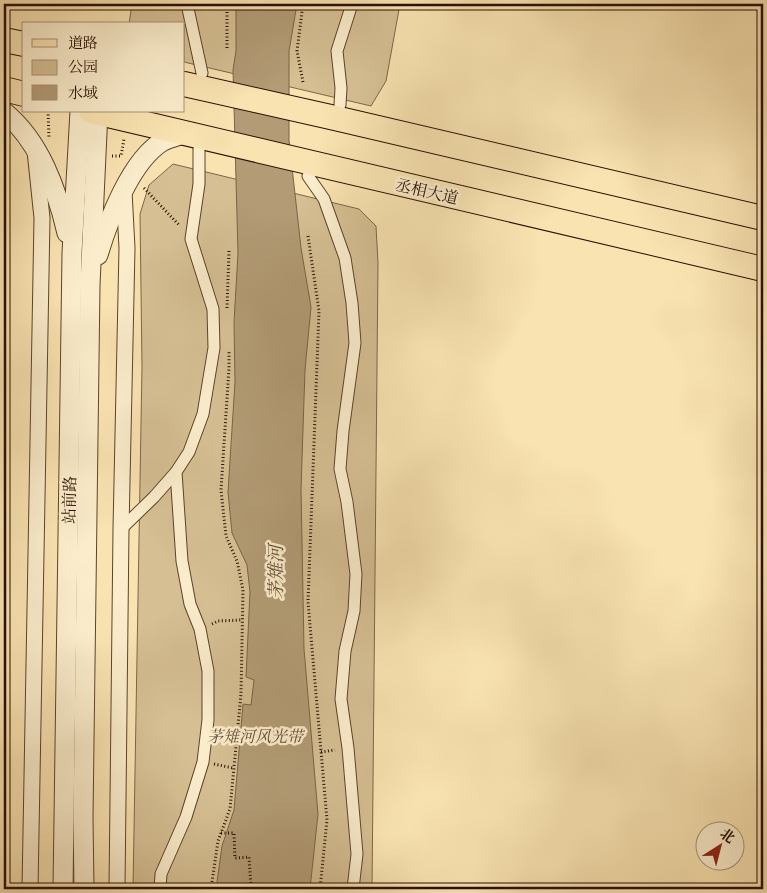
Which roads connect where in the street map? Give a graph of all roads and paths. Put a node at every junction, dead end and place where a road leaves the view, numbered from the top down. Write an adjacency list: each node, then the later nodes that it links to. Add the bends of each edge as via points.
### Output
1 (187, 4): 8 (street)
2 (228, 4): 7 (path)
3 (303, 4): 9 (path, via 297,51)
4 (352, 4): 12 (street, via 337,51)
5 (4, 40): 6 (main road)
6 (22, 44)
7 (227, 48)
8 (193, 78): 20 (main road, via 335,118)
9 (303, 82)
10 (4, 89): 11 (main road)
11 (22, 94)
12 (340, 105)
13 (4, 112): 16 (street)
14 (92, 112): 15 (main road, 丞相大道); 24 (street, 站前路); 26 (street, 站前路)
15 (192, 141): 17 (street, via 163,141); 22 (street, via 199,184); 25 (main road, 丞相大道)
16 (34, 145): 24 (street, via 60,202); 34 (street, via 42,218)
17 (131, 174): 19 (street); 22 (path)
18 (308, 176): 42 (street, via 324,200 346,258 355,343 340,469 350,518 356,574 341,698 357,854)
19 (124, 191): 26 (street, via 106,230); 30 (street, via 127,248)
20 (763, 218)
21 (308, 236): 41 (path, via 318,311 308,602 328,820)
22 (191, 239): 29 (street, via 213,309 214,348 203,414 190,452)
23 (229, 251): 27 (path)
24 (72, 253): 35 (street, 站前路)
25 (763, 269)
26 (90, 285): 36 (street, 站前路)
27 (227, 310)
28 (228, 348): 31 (path, via 220,490 226,536 237,561 242,590)
29 (176, 472): 30 (street); 32 (street, via 182,561 190,604)
30 (121, 529): 37 (street)
31 (241, 620): 32 (path, via 218,622); 33 (path, via 241,694 230,809)
32 (200, 629): 38 (street, via 208,671 208,720 203,762 186,817 161,874)
33 (221, 834): 39 (path); 40 (path, via 234,833 234,858 249,857 251,887)
34 (30, 889)
35 (63, 889)
36 (84, 889)
37 (117, 889)
38 (160, 889)
39 (211, 889)
40 (241, 889)
41 (320, 889)
42 (353, 889)

